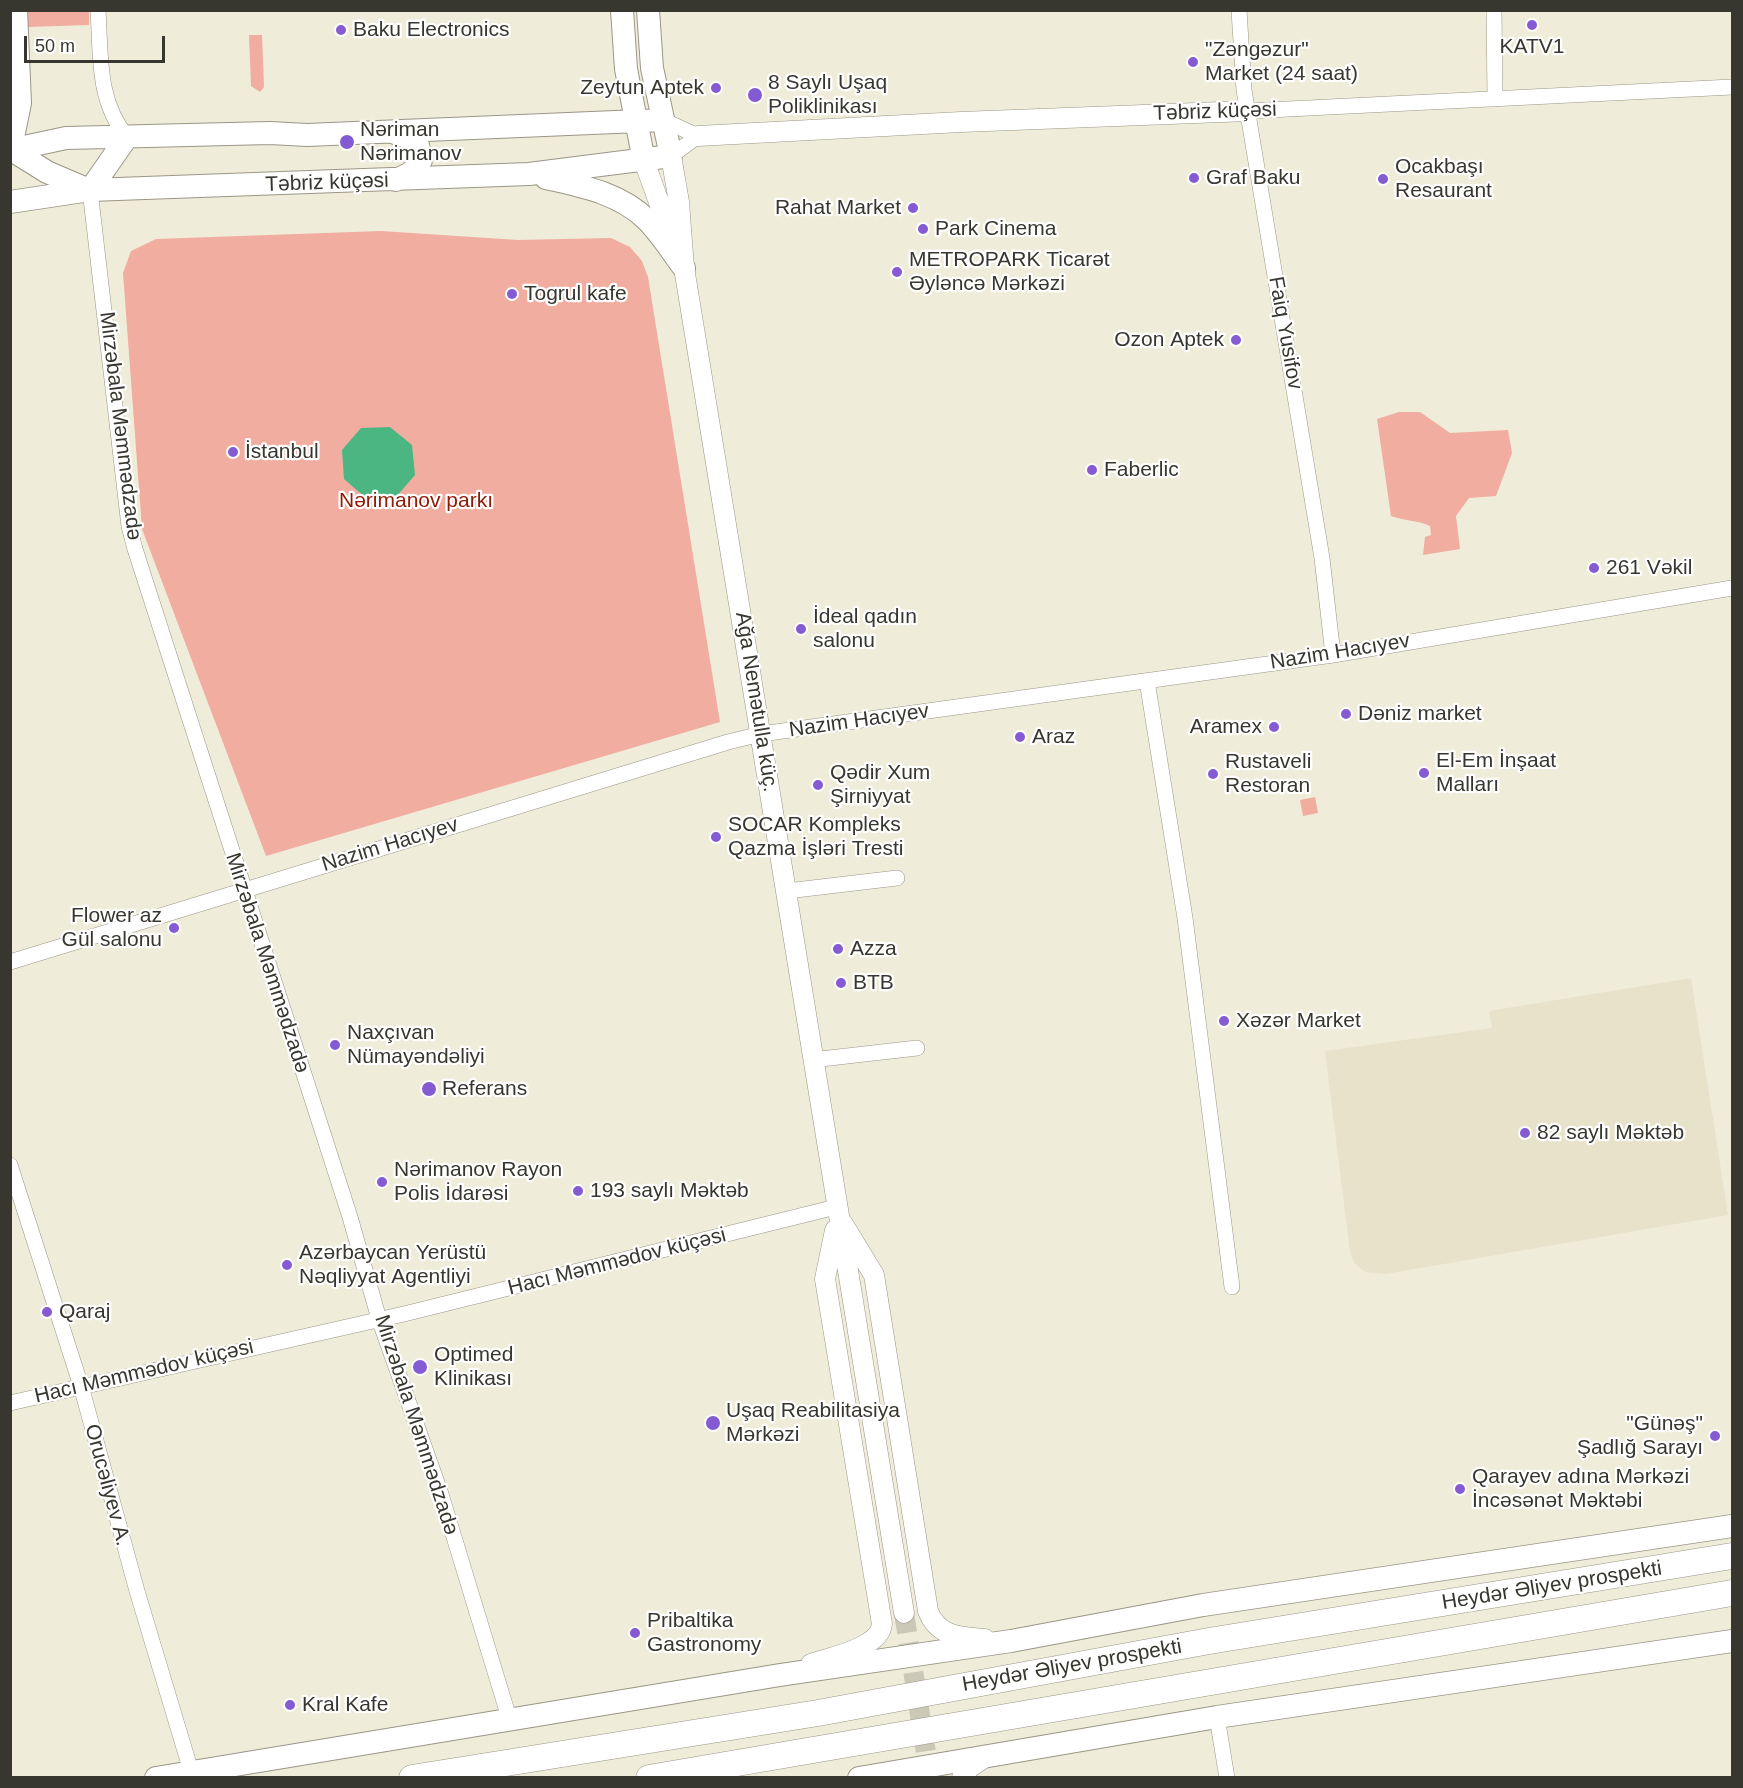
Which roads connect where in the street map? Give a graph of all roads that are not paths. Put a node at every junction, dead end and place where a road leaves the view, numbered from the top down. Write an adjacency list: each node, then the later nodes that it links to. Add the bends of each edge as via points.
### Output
1 (16, 10): 9 (main road)
2 (98, 10): 16 (street, via 103,93 116,124)
3 (622, 10): 12 (main road)
4 (648, 10): 11 (main road, via 652,68)
5 (1239, 10): 10 (street, Faiq Yusifov)
6 (1494, 10): 8 (street)
7 (1732, 87): 8 (street, Təbriz küçəsi)
8 (1495, 97): 10 (street, Təbriz küçəsi)
9 (20, 103): 15 (main road, via 37,125); 17 (main road)
10 (1248, 111): 14 (street, Təbriz küçəsi); 26 (street, Faiq Yusifov, via 1322,558)
11 (663, 120): 12 (main road); 14 (street); 18 (main road)
12 (635, 122): 13 (main road); 19 (main road)
13 (390, 132): 16 (main road); 21 (main road, via 418,145 421,160 411,172)
14 (698, 136): 18 (street)
15 (66, 138): 16 (main road); 17 (main road)
16 (128, 138): 22 (main road)
17 (11, 150): 22 (main road, via 47,172)
18 (672, 156): 19 (main road, Təbriz küçəsi); 24 (street)
19 (644, 161): 20 (main road, Təbriz küçəsi); 24 (street)
20 (530, 174): 21 (main road, Təbriz küçəsi); 24 (main road, via 601,192 625,203 650,222)
21 (394, 181): 22 (main road, Təbriz küçəsi)
22 (90, 190): 23 (main road, Təbriz küçəsi); 30 (street, Mirzəbala Məmmədzadə, via 129,526)
23 (10, 202)
24 (684, 268): 28 (street, Ağa Nemətulla küç.)
25 (1732, 588): 26 (street, Nazim Hacıyev)
26 (1333, 655): 27 (street, Nazim Hacıyev)
27 (1147, 681): 28 (street, Nazim Hacıyev); 37 (street, via 1185,918)
28 (761, 734): 30 (street, Nazim Hacıyev); 31 (street, Ağa Nemətulla küç.)
29 (897, 878): 31 (street)
30 (245, 889): 32 (street, Nazim Hacıyev); 38 (street, Mirzəbala Məmmədzadə)
31 (787, 891): 34 (street, Ağa Nemətulla küç.)
32 (10, 962)
33 (918, 1048): 34 (street)
34 (812, 1060): 36 (street, Ağa Nemətulla küç.)
35 (10, 1165): 39 (street, Orucəliyev A.)
36 (837, 1211): 38 (street, Hacı Məmmədov küçəsi); 44 (street, Ağa Nemətulla küç.); 45 (street, via 874,1275 930,1617 948,1634); 47 (street, via 825,1279 882,1630 868,1644)
37 (1232, 1287)
38 (379, 1319): 39 (street, Hacı Məmmədov küçəsi); 49 (street, Mirzəbala Məmmədzadə, via 440,1491)
39 (81, 1386): 40 (street, Hacı Məmmədov küçəsi); 51 (street, Orucəliyev A.)
40 (10, 1403)
41 (1732, 1526): 45 (main road, via 1203,1605)
42 (1732, 1556): 54 (highway, Heydər Əliyev prospekti, via 1209,1641 818,1713)
43 (1732, 1593): 55 (highway, Heydər Əliyev prospekti)
44 (904, 1613)
45 (1011, 1641): 47 (main road)
46 (1732, 1641): 48 (main road)
47 (780, 1675): 49 (main road)
48 (1217, 1718): 50 (main road); 57 (street)
49 (510, 1721): 51 (main road)
50 (990, 1755): 52 (main road); 56 (street, via 969,1767)
51 (191, 1771): 53 (main road)
52 (861, 1777)
53 (156, 1778)
54 (412, 1778)
55 (650, 1778)
56 (962, 1778)
57 (1227, 1778)

